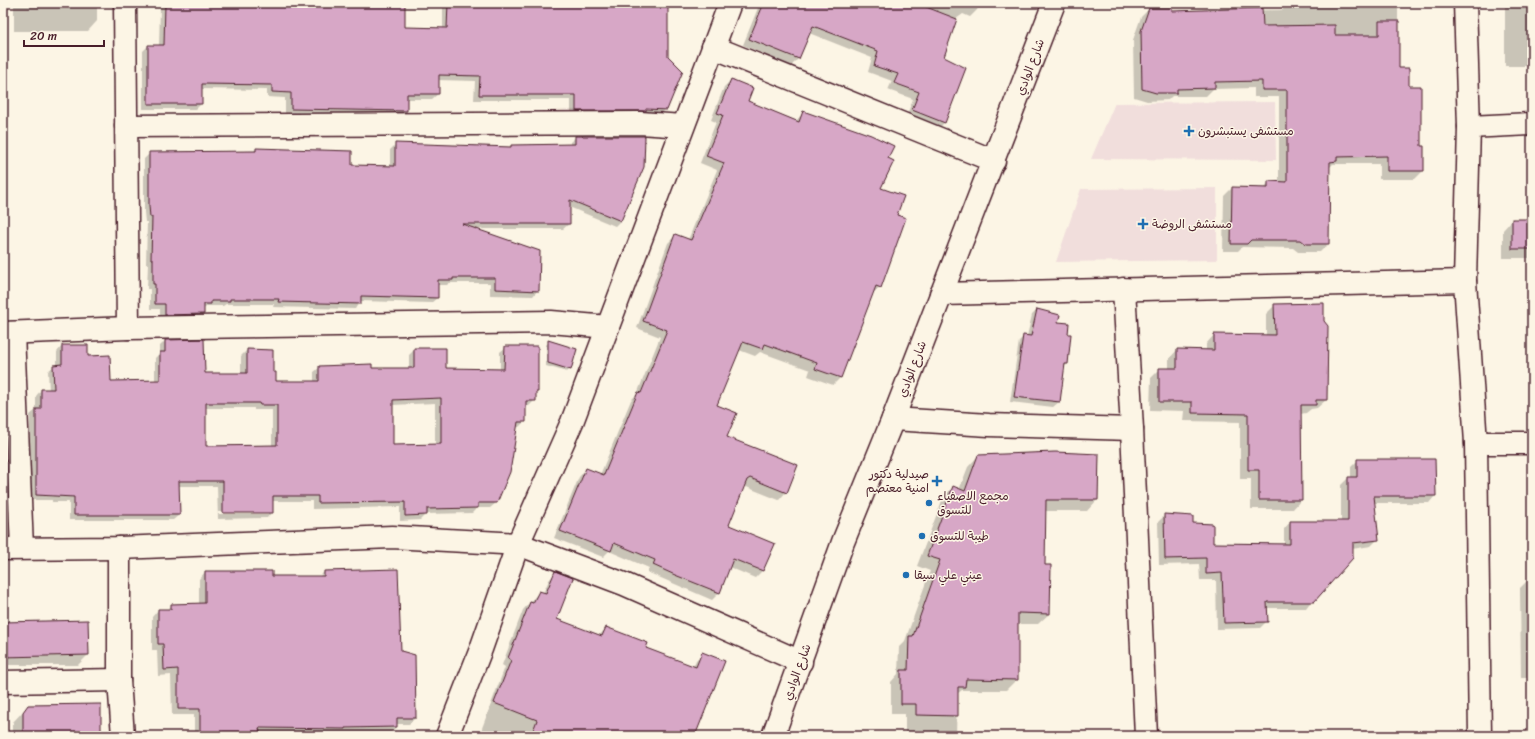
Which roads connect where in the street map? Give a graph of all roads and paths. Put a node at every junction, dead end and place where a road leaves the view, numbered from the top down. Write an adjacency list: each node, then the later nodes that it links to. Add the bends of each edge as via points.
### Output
1 (124, 3): 7 (street)
2 (730, 3): 5 (street)
3 (1054, 3): 10 (street, شارع الوادي)
4 (1465, 3): 9 (street)
5 (713, 47): 8 (street); 10 (street)
6 (1532, 124): 9 (street)
7 (126, 126): 8 (street, via 633,123); 15 (street)
8 (683, 126): 14 (street)
9 (1469, 127): 11 (street)
10 (994, 162): 13 (street, شارع الوادي)
11 (1465, 281): 12 (street); 19 (street)
12 (1124, 289): 13 (street); 18 (street)
13 (941, 294): 17 (street, شارع الوادي)
14 (608, 326): 15 (street, via 551,322); 21 (street, via 572,422)
15 (128, 328): 16 (street)
16 (8, 333): 22 (street)
17 (893, 419): 18 (street); 24 (street, شارع الوادي, via 843,542)
18 (1132, 429): 30 (street)
19 (1476, 443): 20 (street); 31 (street)
20 (1532, 443)
21 (518, 544): 23 (street, via 392,537); 24 (street, via 624,584); 28 (street)
22 (13, 548): 23 (street)
23 (119, 548): 25 (street)
24 (801, 662): 29 (street, شارع الوادي)
25 (119, 680): 26 (street); 27 (street)
26 (3, 682)
27 (123, 736)
28 (447, 736)
29 (773, 736)
30 (1146, 736)
31 (1480, 736)

